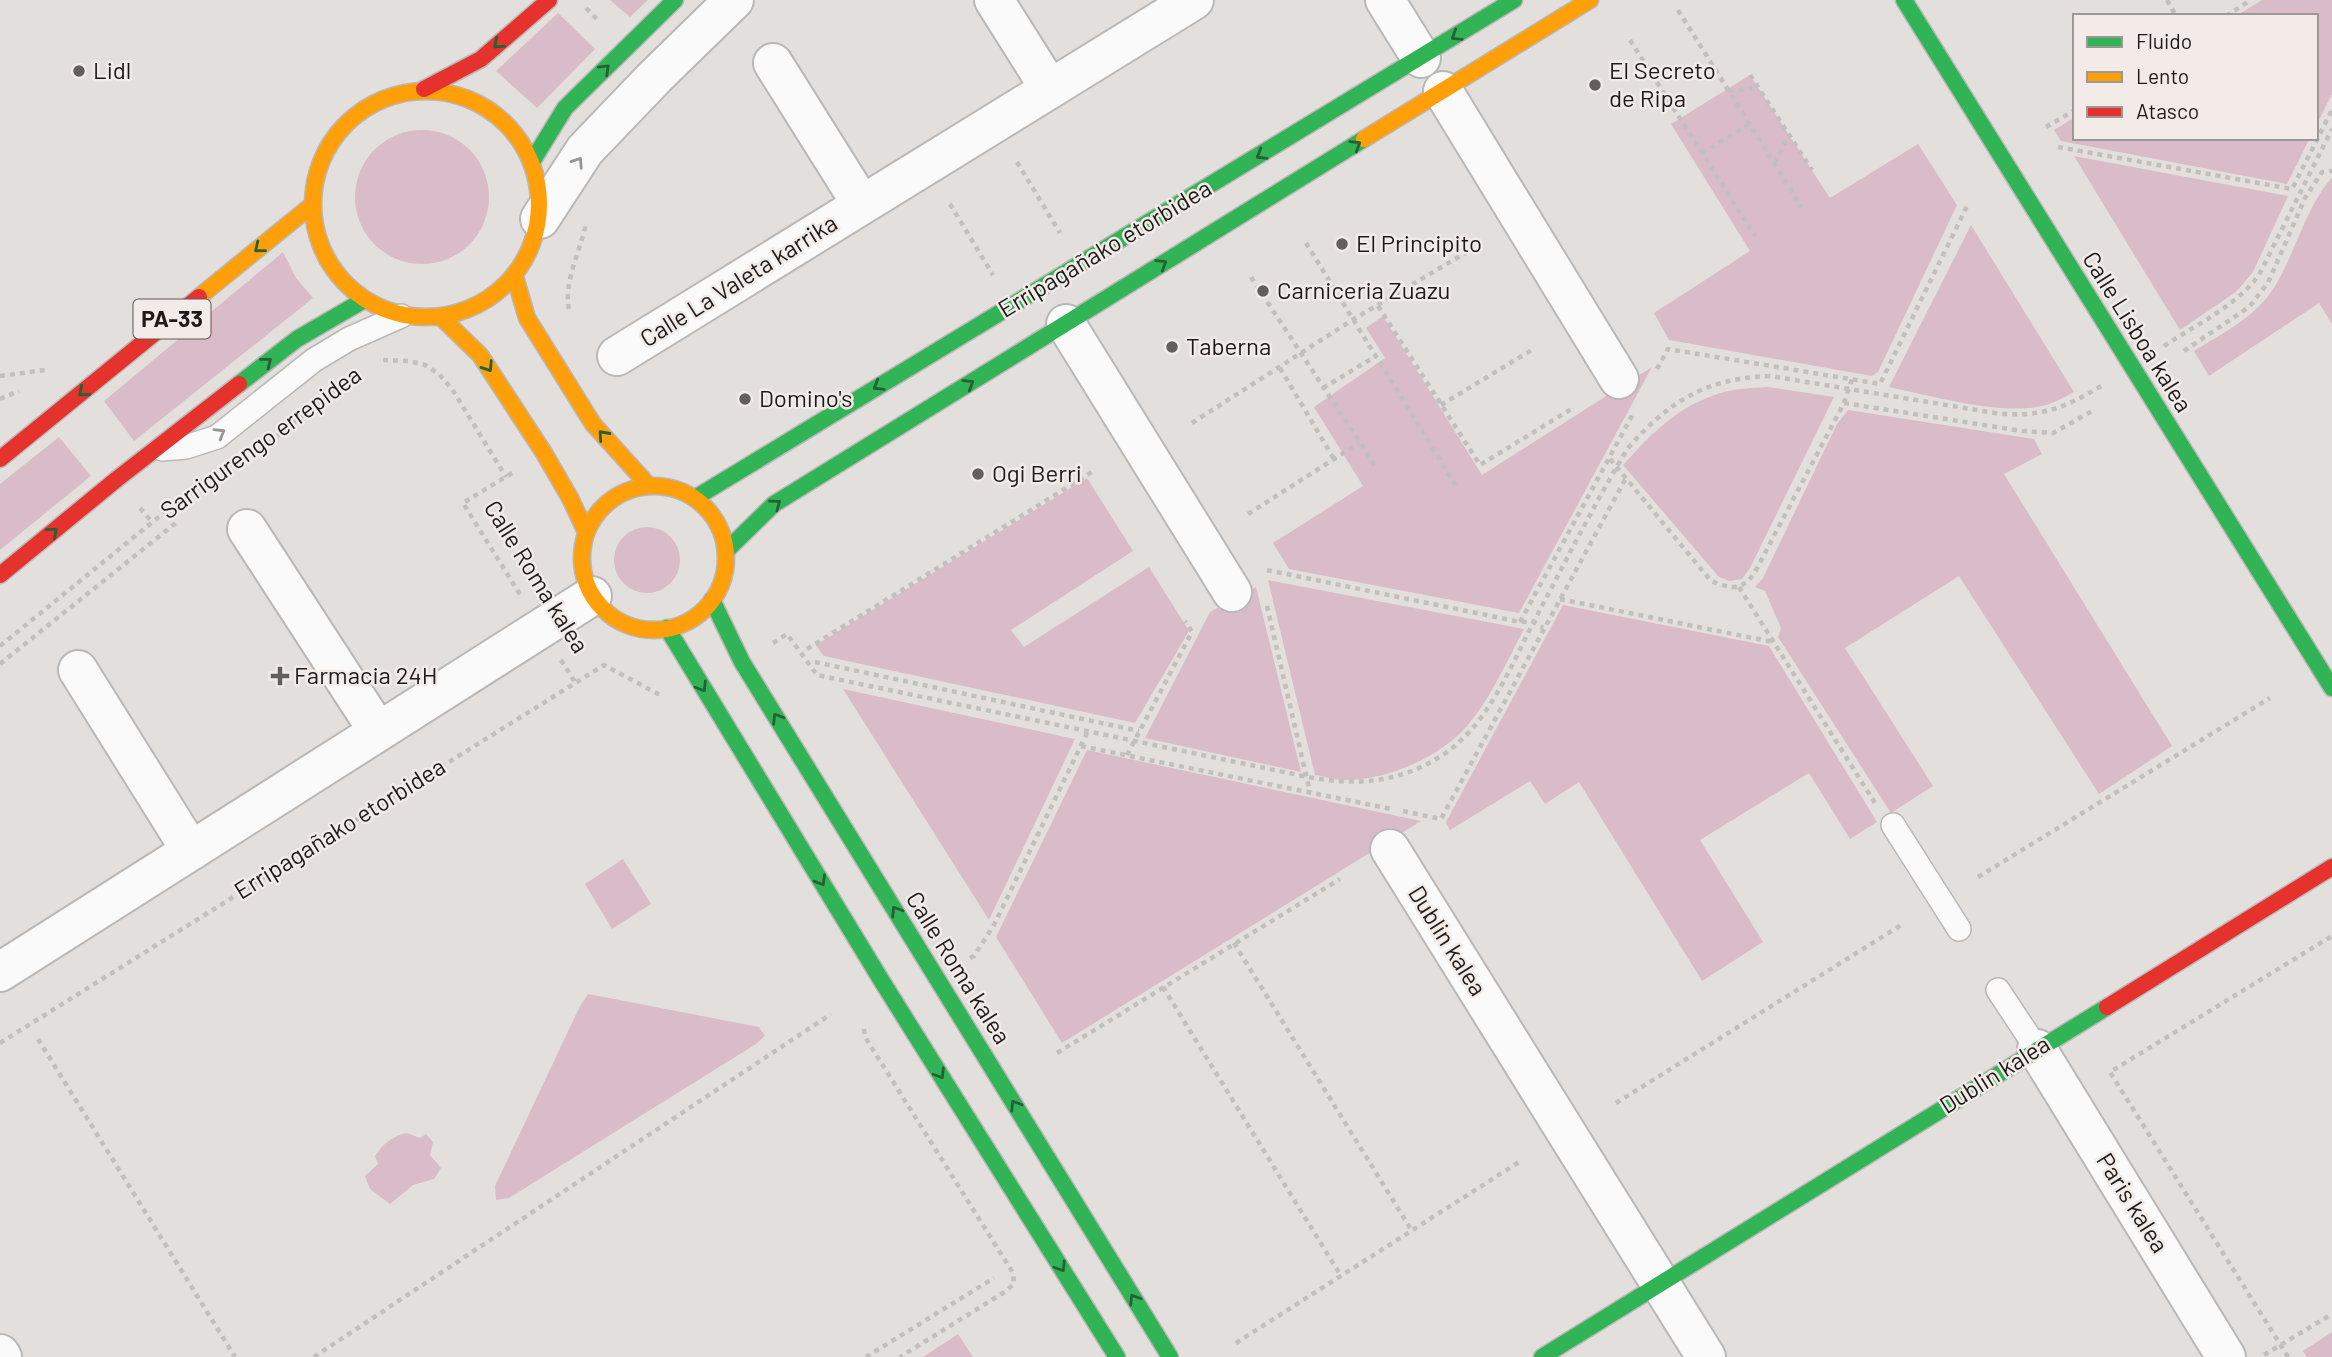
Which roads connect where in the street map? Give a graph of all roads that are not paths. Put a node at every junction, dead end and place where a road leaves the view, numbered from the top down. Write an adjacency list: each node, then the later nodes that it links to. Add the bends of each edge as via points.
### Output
1 (550, 0): 12 (main road, one-way to 12, via 481,59)
2 (675, 0): 15 (main road, one-way to 2, via 565,108)
3 (734, 0): 18 (street, one-way to 3, via 585,150)
4 (994, 0): 13 (street)
5 (1194, 0): 13 (street, Calle La Valeta karrika)
6 (1385, 0): 10 (street)
7 (1514, 0): 10 (main road, Erripagañako etorbidea, one-way to 10)
8 (1590, 0): 14 (main road, Erripagañako etorbidea)
9 (1904, 0): 41 (main road, Calle Lisboa kalea)
10 (1421, 58): 31 (main road, Erripagañako etorbidea, one-way to 31)
11 (773, 63): 17 (street, Calle La Valeta karrika)
12 (424, 89): 15 (main road, via 469,97 508,122); 16 (main road, via 381,99 344,124 320,162)
13 (1050, 89): 17 (street, Calle La Valeta karrika)
14 (1443, 91): 23 (main road, Erripagañako etorbidea, one-way to 14); 25 (street)
15 (533, 160): 18 (main road)
16 (313, 205): 20 (main road, via 319,242 337,275); 26 (main road, PA-33, one-way to 26)
17 (862, 205): 24 (street, Calle La Valeta karrika)
18 (540, 219): 19 (main road)
19 (515, 277): 22 (main road, via 482,304); 30 (main road, one-way to 19, via 593,424 527,318)
20 (364, 300): 21 (main road); 28 (main road, one-way to 20, via 297,339)
21 (401, 316): 22 (main road); 28 (lane, one-way to 21, via 217,437 314,360)
22 (442, 318): 33 (main road, one-way to 33, via 480,355 544,453)
23 (1066, 324): 34 (main road, Erripagañako etorbidea, one-way to 23, via 774,504); 37 (street, Erripagañako etorbidea)
24 (617, 356)
25 (1638, 385)
26 (32, 434): 27 (main road); 29 (main road, PA-33)
27 (0, 447)
28 (155, 450): 35 (main road, one-way to 28, via 31,550)
29 (0, 459)
30 (649, 486): 31 (main road, via 673,488); 33 (main road, via 611,500)
31 (695, 498): 34 (main road, via 710,512)
32 (247, 529): 42 (street)
33 (586, 532): 36 (main road, via 582,555)
34 (726, 551): 38 (main road, via 725,568)
35 (3, 582)
36 (592, 596): 39 (main road, via 625,624); 42 (street)
37 (1249, 597)
38 (712, 600): 39 (main road, via 684,623); 53 (main road, Calle Roma kalea, one-way to 38, via 742,662)
39 (667, 628): 52 (main road, one-way to 52)
40 (78, 670): 45 (street)
41 (2332, 688)
42 (378, 732): 45 (street)
43 (1893, 825): 47 (lane)
44 (1390, 849): 51 (street, Dublin kalea)
45 (191, 851): 48 (street)
46 (2332, 867): 50 (main road, Dublin kalea)
47 (1959, 929)
48 (0, 972)
49 (1998, 990): 50 (lane)
50 (2037, 1049): 51 (main road, Dublin kalea); 56 (street, Paris kalea)
51 (1659, 1284): 54 (main road, Dublin kalea); 55 (street, Dublin kalea)
52 (1117, 1357)
53 (1170, 1357)
54 (1542, 1357)
55 (1706, 1357)
56 (2227, 1357)

